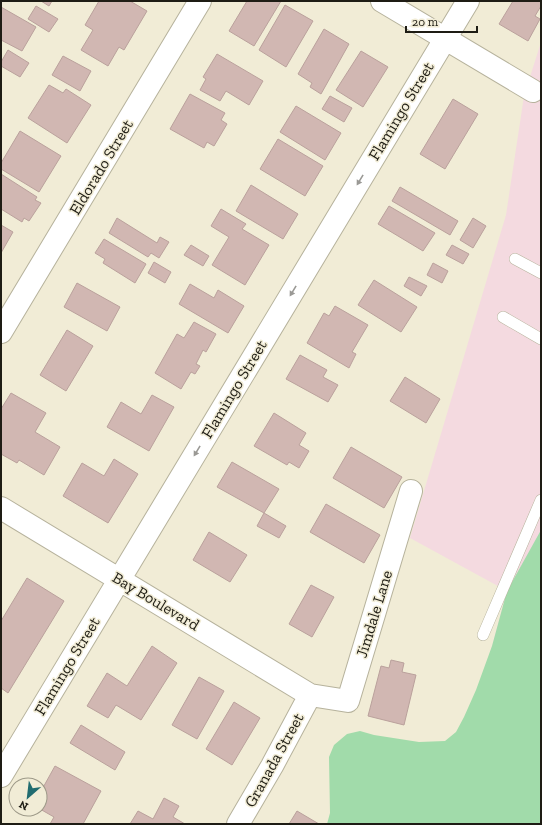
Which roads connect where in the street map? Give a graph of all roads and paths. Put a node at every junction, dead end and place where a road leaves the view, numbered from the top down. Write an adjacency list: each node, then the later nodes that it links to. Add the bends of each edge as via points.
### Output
1 (200, 1): 9 (street, Eldorado Street)
2 (382, 1): 4 (street)
3 (468, 1): 4 (street, Flamingo Street)
4 (445, 38): 5 (street); 14 (street, Flamingo Street, one-way to 14)
5 (538, 93)
6 (515, 259): 7 (lane)
7 (541, 272)
8 (503, 318): 10 (lane)
9 (1, 332)
10 (541, 339)
11 (411, 491): 16 (street, Jimdale Lane, via 348,701)
12 (541, 500): 15 (lane)
13 (1, 508): 14 (street, Bay Boulevard)
14 (120, 579): 16 (street, Bay Boulevard); 17 (street, Flamingo Street)
15 (482, 635)
16 (310, 695): 18 (street, Granada Street)
17 (1, 776)
18 (238, 824)

